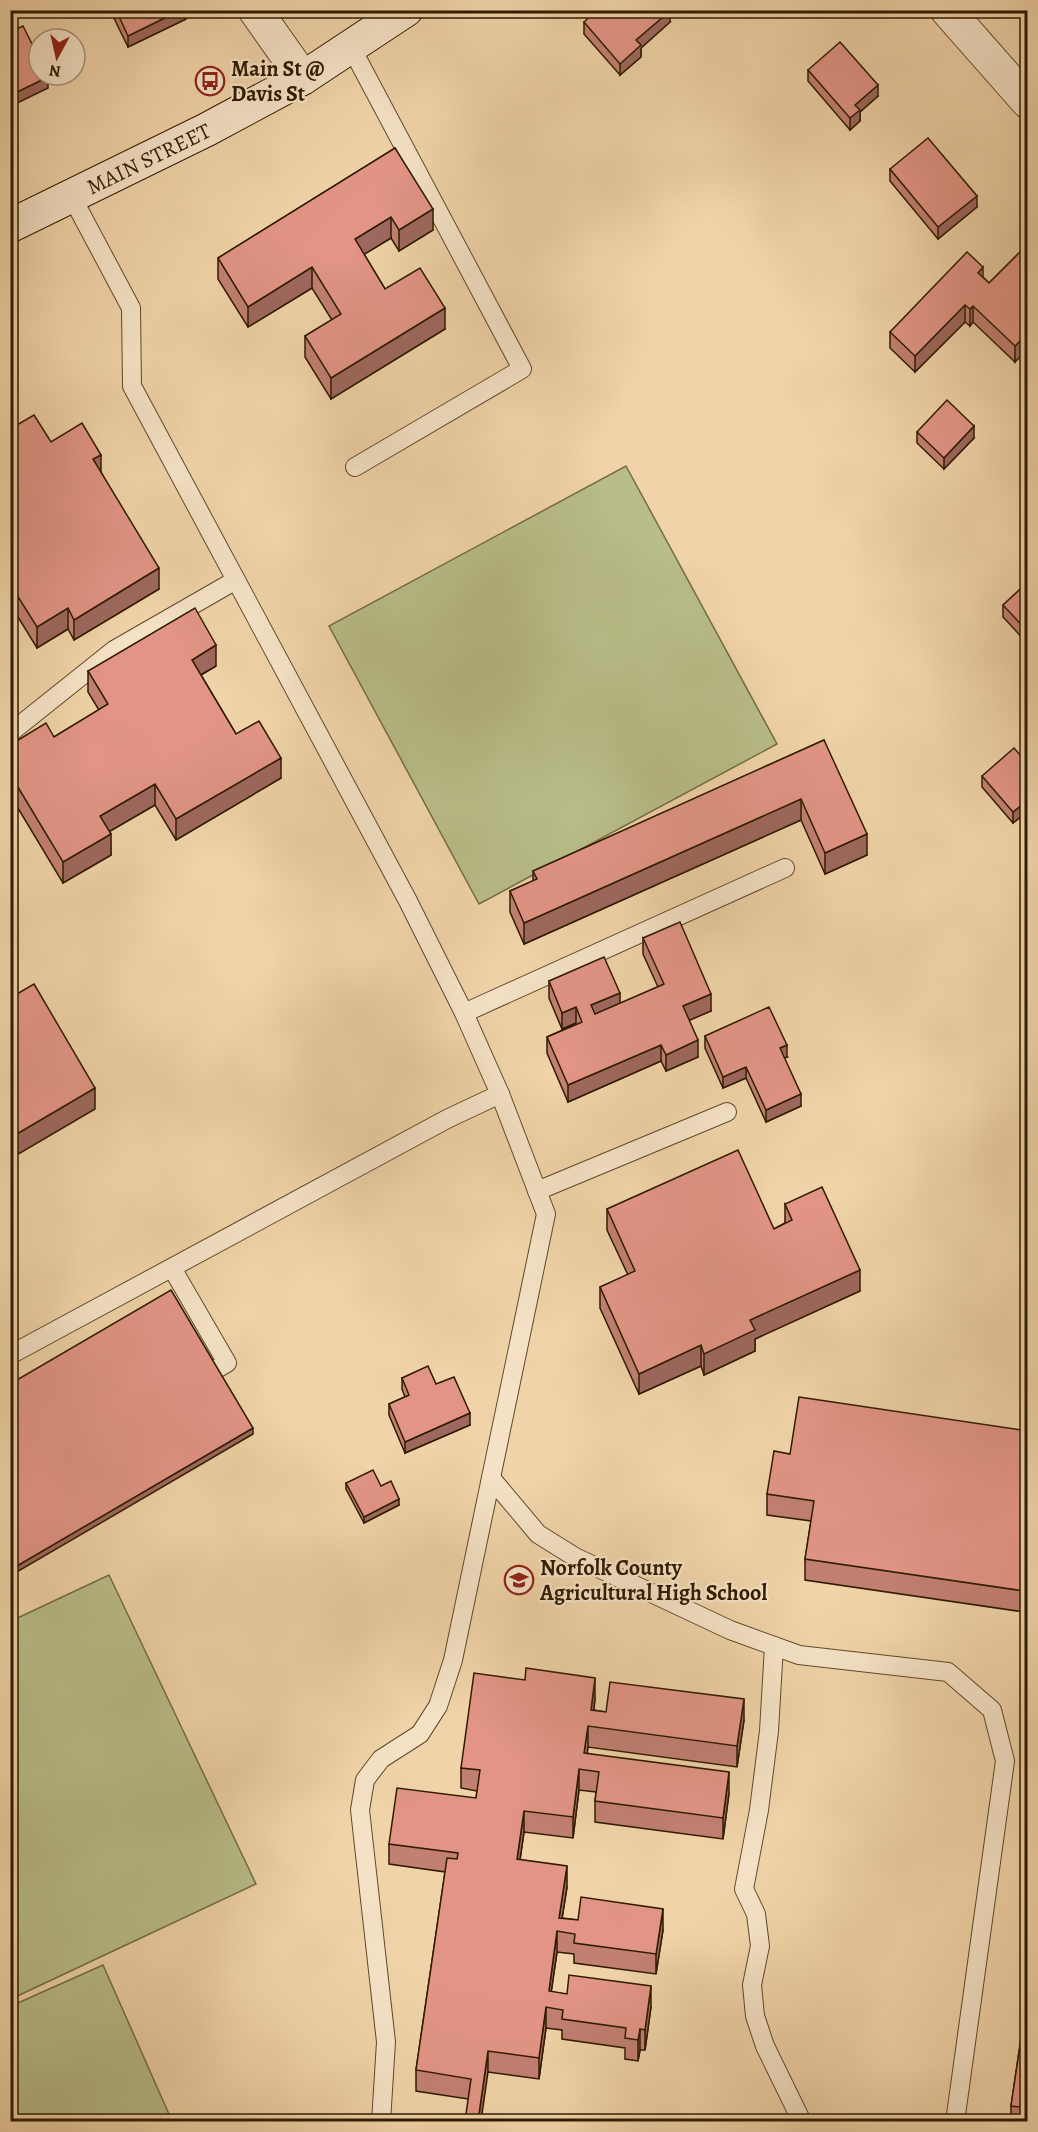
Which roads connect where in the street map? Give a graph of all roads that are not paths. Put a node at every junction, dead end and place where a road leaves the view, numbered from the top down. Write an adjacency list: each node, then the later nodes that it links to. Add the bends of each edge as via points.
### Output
1 (255, 10): 5 (main road)
2 (406, 10): 4 (main road, MAIN STREET)
3 (947, 10): 6 (main road)
4 (351, 47): 5 (main road, MAIN STREET); 9 (lane, via 522,369)
5 (303, 78): 7 (main road, MAIN STREET)
6 (1028, 102)
7 (72, 197): 8 (main road, MAIN STREET); 10 (lane, via 131,308 132,386)
8 (10, 226)
9 (355, 467)
10 (236, 580): 11 (lane, via 114,650); 13 (lane)
11 (10, 733)
12 (785, 868): 13 (lane)
13 (465, 1013): 14 (lane)
14 (500, 1094): 16 (lane); 17 (lane)
15 (727, 1112): 16 (lane)
16 (537, 1191): 20 (lane, via 546,1214)
17 (172, 1268): 18 (lane); 19 (lane, via 227,1363)
18 (10, 1355)
19 (185, 1386)
20 (490, 1478): 21 (lane, via 538,1534 575,1557 730,1630); 22 (lane, via 453,1660 438,1706 420,1734 381,1759 365,1780 360,1810 386,2042)
21 (774, 1646): 23 (lane, via 770,1731 744,1889 756,1914 760,1946 752,1985 755,2016 765,2046); 24 (lane, via 799,1655 948,1672 993,1710 1005,1761)
22 (381, 2121)
23 (802, 2121)
24 (955, 2121)

